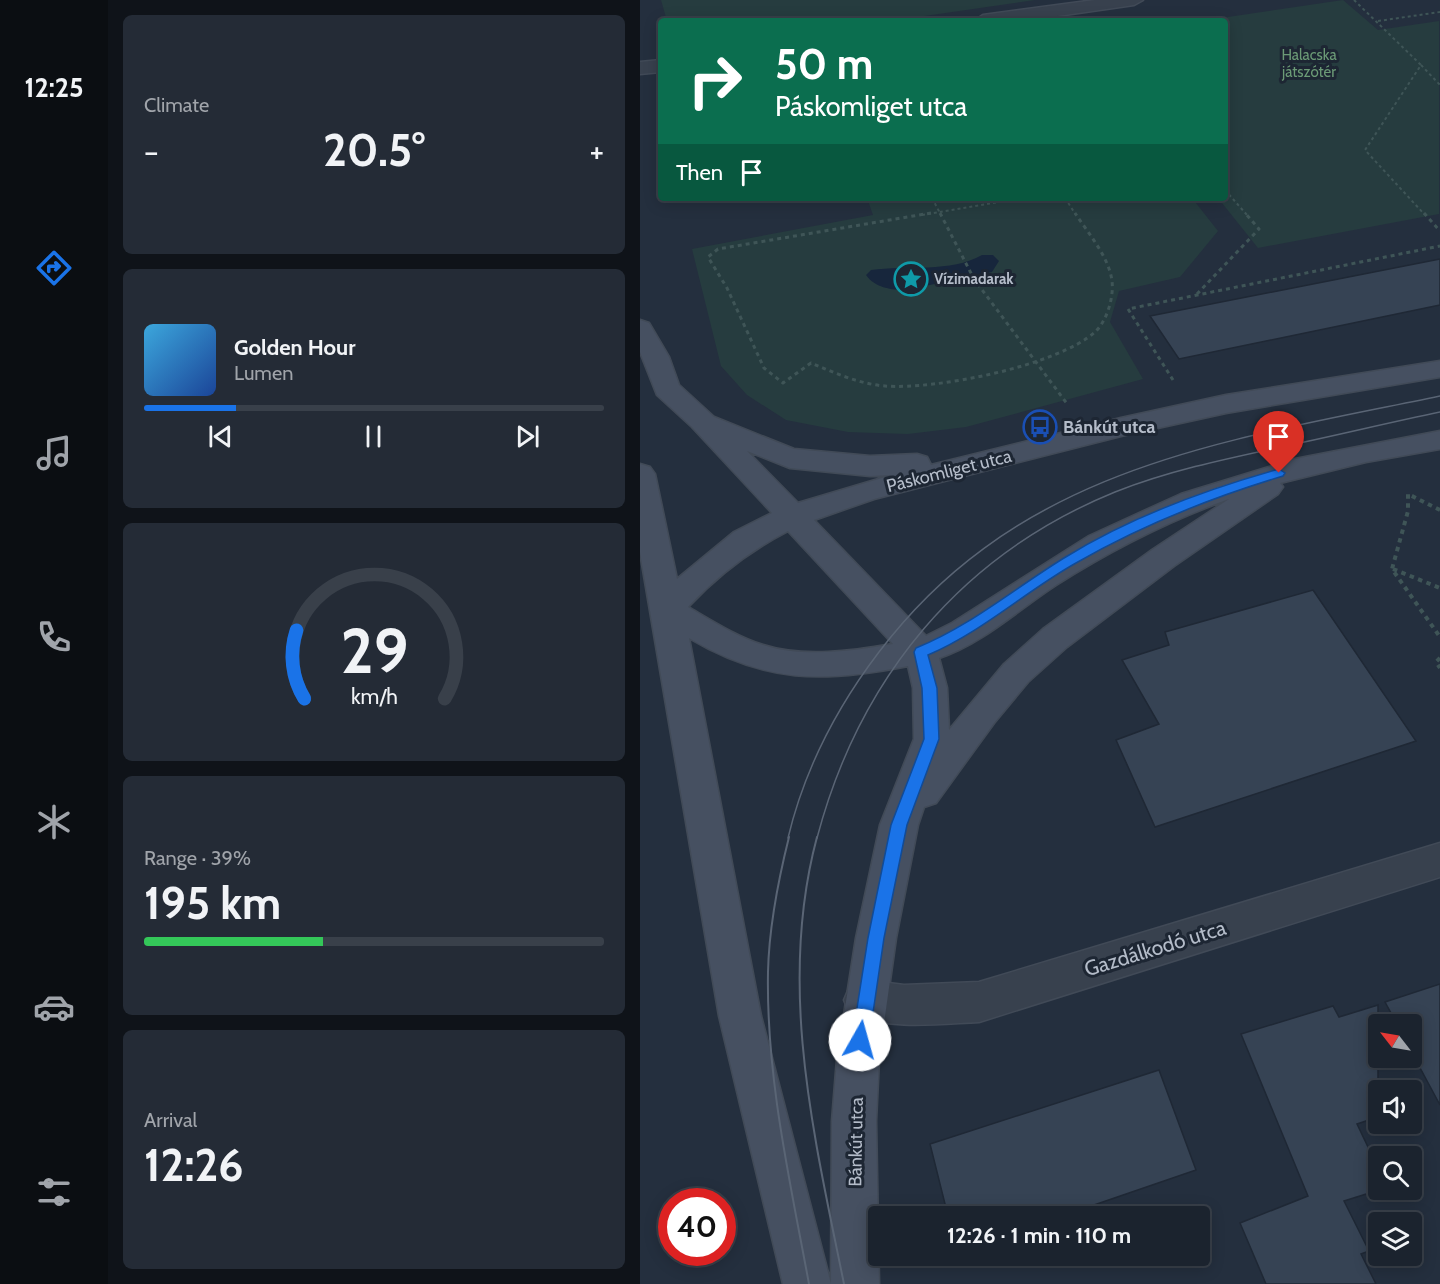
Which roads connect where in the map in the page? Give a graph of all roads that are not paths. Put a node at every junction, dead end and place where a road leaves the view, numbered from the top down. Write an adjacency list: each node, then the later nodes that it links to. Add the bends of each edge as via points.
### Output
1 (1134, 0): 2 (street)
2 (1005, 18)
3 (658, 66): 4 (street)
4 (640, 69)
5 (640, 328): 7 (street, Bánkút utca, via 667,389)
6 (1440, 369): 9 (street, Páskomliget utca, via 1226,405)
7 (702, 421): 9 (street, via 790,458 826,464); 12 (street, Bánkút utca)
8 (1440, 440): 10 (street)
9 (987, 461): 12 (street, Páskomliget utca, via 867,491)
10 (1300, 466): 14 (street, via 1216,492 1154,517 1070,560 947,641); 15 (street, via 1163,558 1055,638 982,713)
11 (640, 474): 13 (street)
12 (792, 516): 13 (street, Páskomliget utca, via 745,540); 14 (street, Bánkút utca)
13 (667, 610): 14 (street, via 736,648 774,662 837,663); 18 (street, via 740,1016)
14 (921, 652): 15 (street, Bánkút utca, via 930,688 931,739)
15 (899, 825): 17 (street, Bánkút utca)
16 (1440, 860): 17 (street, Gazdálkodó utca, via 979,1002 904,1005)
17 (865, 1000): 19 (street, Bánkút utca, via 854,1121)
18 (807, 1284)
19 (855, 1284)

